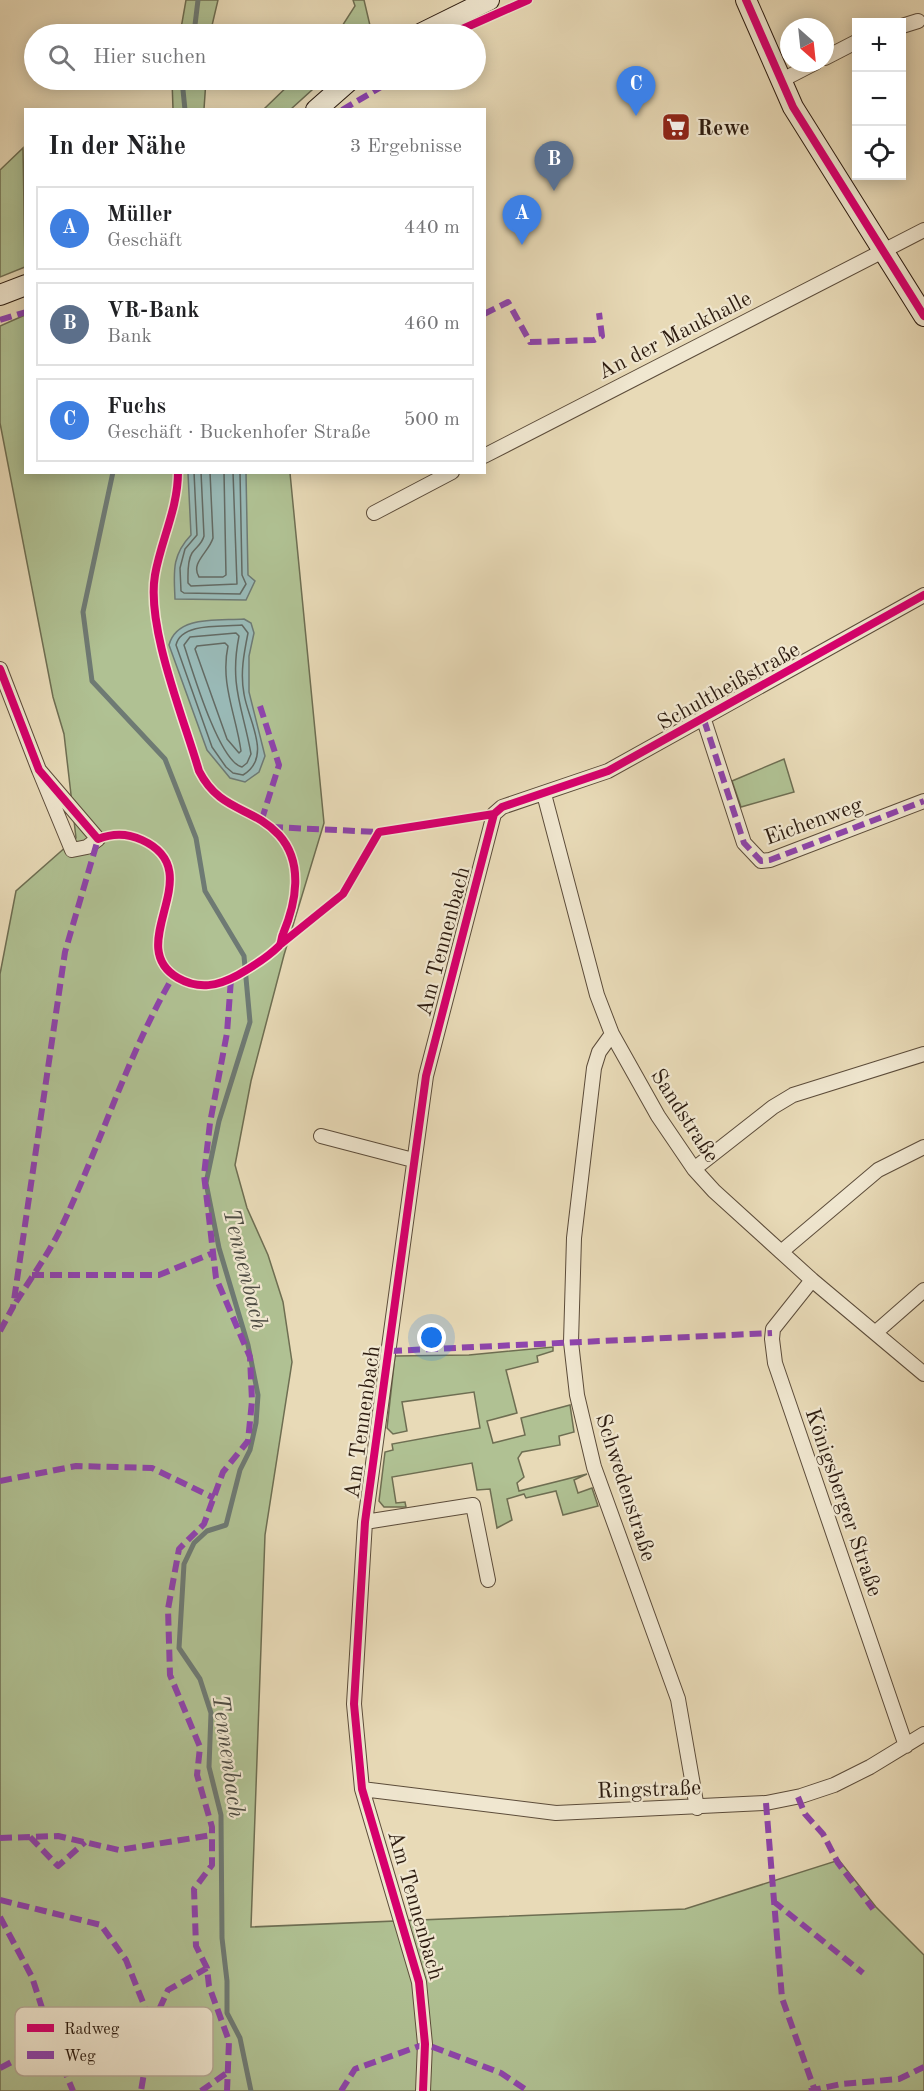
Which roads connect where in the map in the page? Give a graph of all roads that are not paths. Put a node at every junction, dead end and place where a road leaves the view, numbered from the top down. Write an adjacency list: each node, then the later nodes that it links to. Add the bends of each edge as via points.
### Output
1 (489, 0): 4 (street)
2 (746, 0): 9 (street)
3 (918, 21): 5 (street)
4 (440, 24)
5 (906, 25)
6 (852, 44): 7 (street)
7 (834, 53)
8 (798, 72): 9 (street)
9 (780, 81): 13 (street)
10 (339, 90): 11 (street)
11 (318, 108)
12 (924, 230): 13 (street, An der Maukhalle)
13 (883, 250): 16 (street); 17 (street, An der Maukhalle)
14 (24, 286): 15 (street)
15 (0, 295)
16 (924, 316)
17 (486, 455)
18 (448, 474): 19 (street)
19 (374, 513)
20 (924, 595): 22 (street, Schultheißstraße)
21 (0, 669): 23 (street)
22 (704, 720): 24 (street, Schultheißstraße, via 608,771); 25 (street, Eichenweg, via 744,843 761,861)
23 (39, 770): 23 (street, via 61,796 98,839 87,847 72,850)
24 (544, 794): 26 (street, Sandstraße, via 597,995); 30 (street, Am Tennenbach, via 502,807 494,814 426,1076)
25 (924, 801)
26 (612, 1034): 31 (street, Sandstraße, via 658,1116); 42 (street, Schwedenstraße, via 599,1052 594,1068 574,1238 571,1342 585,1436 678,1698)
27 (924, 1054): 31 (street, via 793,1095)
28 (321, 1136): 30 (street)
29 (924, 1147): 32 (street, via 878,1170)
30 (413, 1160): 37 (street, Am Tennenbach)
31 (694, 1169): 32 (street, Sandstraße)
32 (781, 1252): 33 (street, Sandstraße)
33 (812, 1280): 35 (street, Sandstraße); 40 (street, Königsberger Straße, via 773,1329 774,1355)
34 (924, 1290): 35 (street)
35 (875, 1333): 36 (street, Sandstraße)
36 (924, 1374)
37 (365, 1522): 38 (street, via 473,1505); 41 (street, Am Tennenbach, via 354,1704)
38 (488, 1580)
39 (924, 1734): 40 (street, Ringstraße)
40 (906, 1746): 42 (street, Ringstraße, via 834,1785 801,1796)
41 (362, 1789): 42 (street, Ringstraße, via 556,1813); 43 (street, Am Tennenbach, via 419,1982 425,2044)
42 (697, 1808)
43 (423, 2091)

